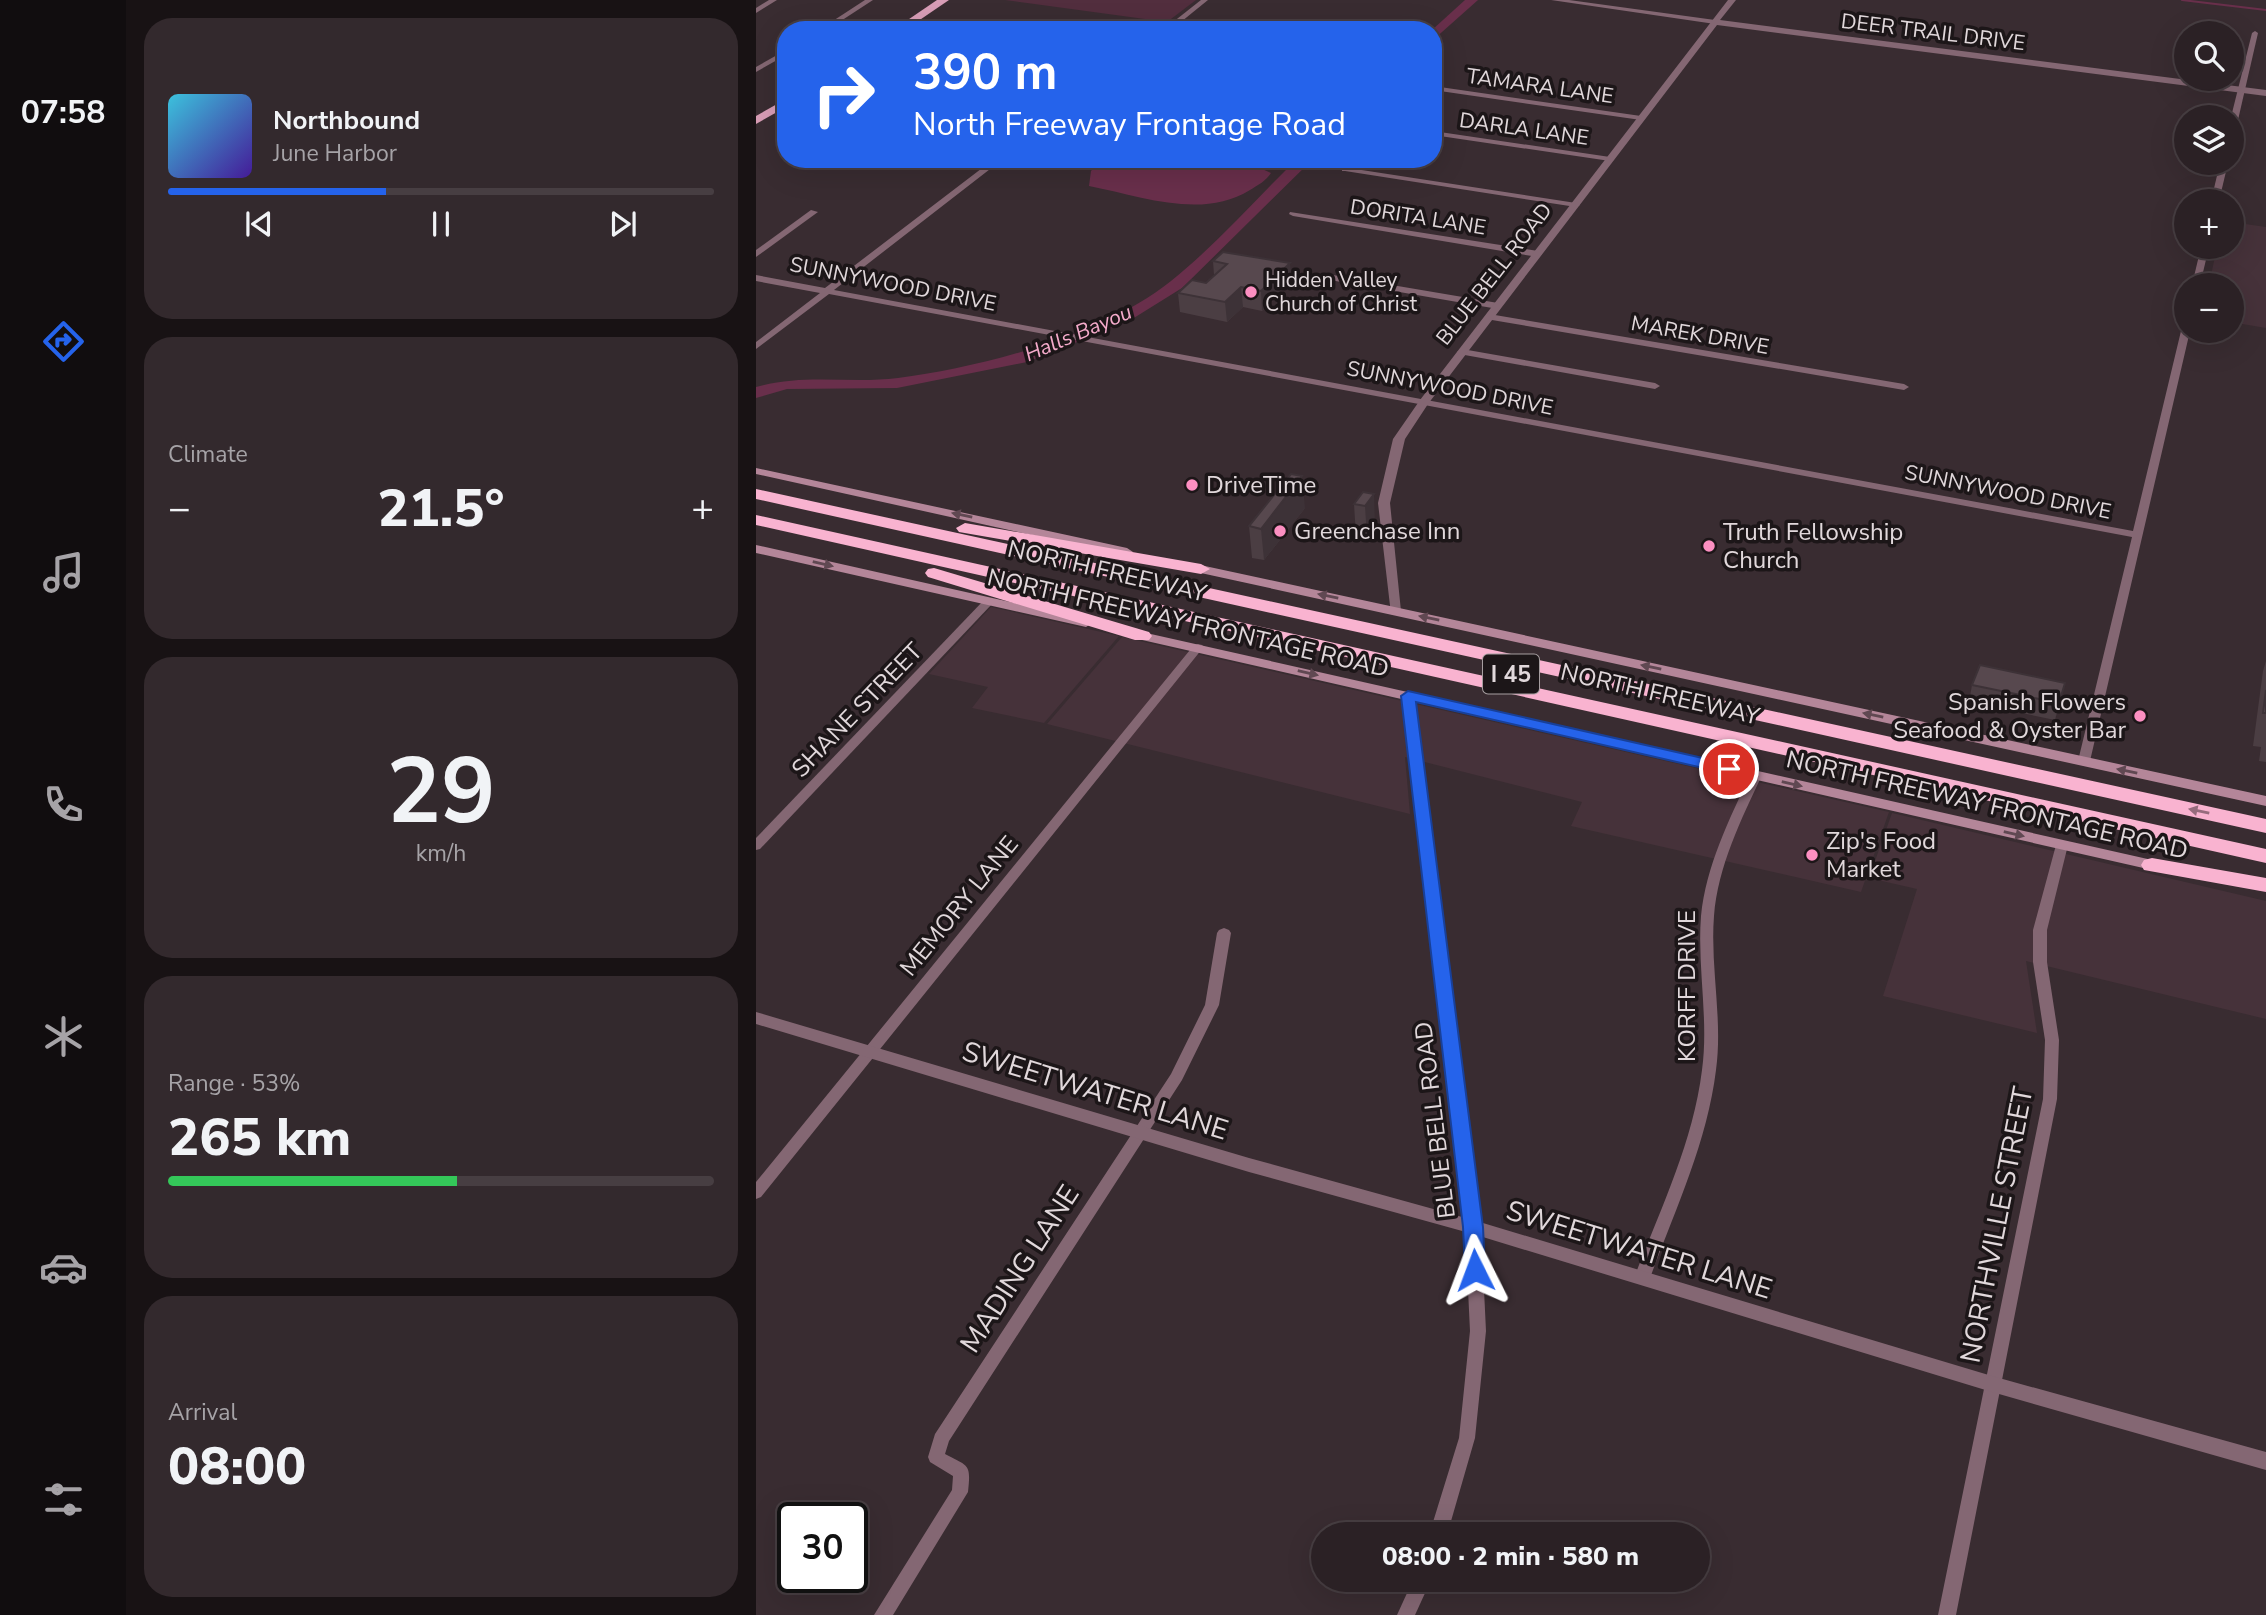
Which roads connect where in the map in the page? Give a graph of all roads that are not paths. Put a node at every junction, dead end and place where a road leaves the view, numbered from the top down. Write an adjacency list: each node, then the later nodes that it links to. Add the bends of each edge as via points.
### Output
1 (774, 0): 7 (street)
2 (870, 0): 8 (street)
3 (944, 0): 9 (main road)
4 (1205, 0): 10 (street)
5 (1554, 0): 11 (street, DEER TRAIL DRIVE)
6 (1732, 0): 11 (street, BLUE BELL ROAD)
7 (756, 10)
8 (836, 21)
9 (912, 21)
10 (1178, 21)
11 (1715, 22): 19 (street, DEER TRAIL DRIVE); 24 (street, BLUE BELL ROAD)
12 (2255, 33): 18 (street)
13 (777, 57): 15 (street)
14 (756, 58): 15 (street)
15 (771, 60): 16 (street); 17 (street)
16 (777, 61)
17 (756, 70)
18 (2244, 77)
19 (2174, 80)
20 (1442, 89): 24 (street, TAMARA LANE)
21 (2244, 89): 22 (street, DEER TRAIL DRIVE)
22 (2266, 93)
23 (777, 108): 25 (main road)
24 (1641, 118): 27 (street, BLUE BELL ROAD)
25 (756, 121)
26 (1442, 134): 27 (street, DARLA LANE)
27 (1610, 159): 30 (street, BLUE BELL ROAD)
28 (987, 168): 37 (street)
29 (1345, 169): 30 (street)
30 (1576, 205): 34 (street, BLUE BELL ROAD)
31 (814, 212): 33 (street)
32 (1293, 214): 34 (street, DORITA LANE)
33 (756, 254)
34 (1538, 254): 38 (street, BLUE BELL ROAD)
35 (1327, 277): 38 (street)
36 (756, 278): 37 (street, SUNNYWOOD DRIVE)
37 (827, 292): 41 (street); 45 (street, SUNNYWOOD DRIVE)
38 (1498, 306): 39 (street, BLUE BELL ROAD)
39 (1489, 317): 42 (street, BLUE BELL ROAD); 44 (street, MAREK DRIVE)
40 (2183, 343): 52 (street)
41 (756, 346)
42 (1462, 352): 43 (street); 45 (street, BLUE BELL ROAD)
43 (1655, 386)
44 (1904, 387)
45 (1424, 402): 52 (street, SUNNYWOOD DRIVE); 56 (street, BLUE BELL ROAD, via 1399,439 1384,503)
46 (756, 471): 54 (main road, one-way to 46)
47 (756, 494): 49 (highway, NORTH FREEWAY / I 45)
48 (756, 506): 64 (highway, NORTH FREEWAY / I 45)
49 (847, 516): 54 (highway, via 897,517); 63 (highway, NORTH FREEWAY / I 45, one-way to 49)
50 (756, 520): 51 (highway, NORTH FREEWAY / I 45)
51 (803, 530): 57 (highway, via 832,545); 67 (highway, NORTH FREEWAY / I 45)
52 (2138, 535): 60 (street)
53 (756, 549): 55 (main road, NORTH FREEWAY FRONTAGE ROAD, one-way to 55)
54 (1201, 569): 56 (main road, one-way to 54)
55 (988, 602): 57 (main road, NORTH FREEWAY FRONTAGE ROAD); 66 (street, SHANE STREET)
56 (1395, 611): 60 (main road, one-way to 56)
57 (1142, 636): 58 (main road, NORTH FREEWAY FRONTAGE ROAD)
58 (1198, 647): 59 (main road, NORTH FREEWAY FRONTAGE ROAD, one-way to 59); 73 (street, MEMORY LANE)
59 (1408, 696): 61 (main road, NORTH FREEWAY FRONTAGE ROAD); 76 (street, BLUE BELL ROAD)
60 (2084, 761): 62 (main road, one-way to 60)
61 (1756, 775): 65 (main road, NORTH FREEWAY FRONTAGE ROAD, one-way to 65); 77 (street, KORFF DRIVE, via 1725,844 1711,889 1707,935 1712,1034 1707,1087 1692,1145)
62 (2266, 800)
63 (2266, 826)
64 (2266, 842)
65 (2062, 845): 68 (main road, NORTH FREEWAY FRONTAGE ROAD); 78 (street, NORTHVILLE STREET, via 2040,930 2053,1072)
66 (756, 846)
67 (2266, 856)
68 (2152, 865): 69 (highway); 70 (main road, NORTH FREEWAY FRONTAGE ROAD)
69 (2266, 885)
70 (2266, 892)
71 (1224, 933): 74 (street, MADING LANE, via 1212,1005)
72 (756, 1018): 73 (street, SWEETWATER LANE)
73 (871, 1051): 74 (street, SWEETWATER LANE); 75 (street, MEMORY LANE)
74 (1143, 1132): 76 (street, SWEETWATER LANE); 82 (street, MADING LANE, via 941,1439 936,1457 962,1472 960,1492)
75 (756, 1193)
76 (1473, 1227): 77 (street, SWEETWATER LANE); 80 (street, BLUE BELL ROAD, via 1478,1331 1471,1415)
77 (1642, 1278): 78 (street, SWEETWATER LANE)
78 (1992, 1384): 79 (street, SWEETWATER LANE); 84 (street, NORTHVILLE STREET)
79 (2266, 1461)
80 (1442, 1522)
81 (1417, 1592): 83 (street)
82 (883, 1615)
83 (1406, 1615)
84 (1947, 1615)

